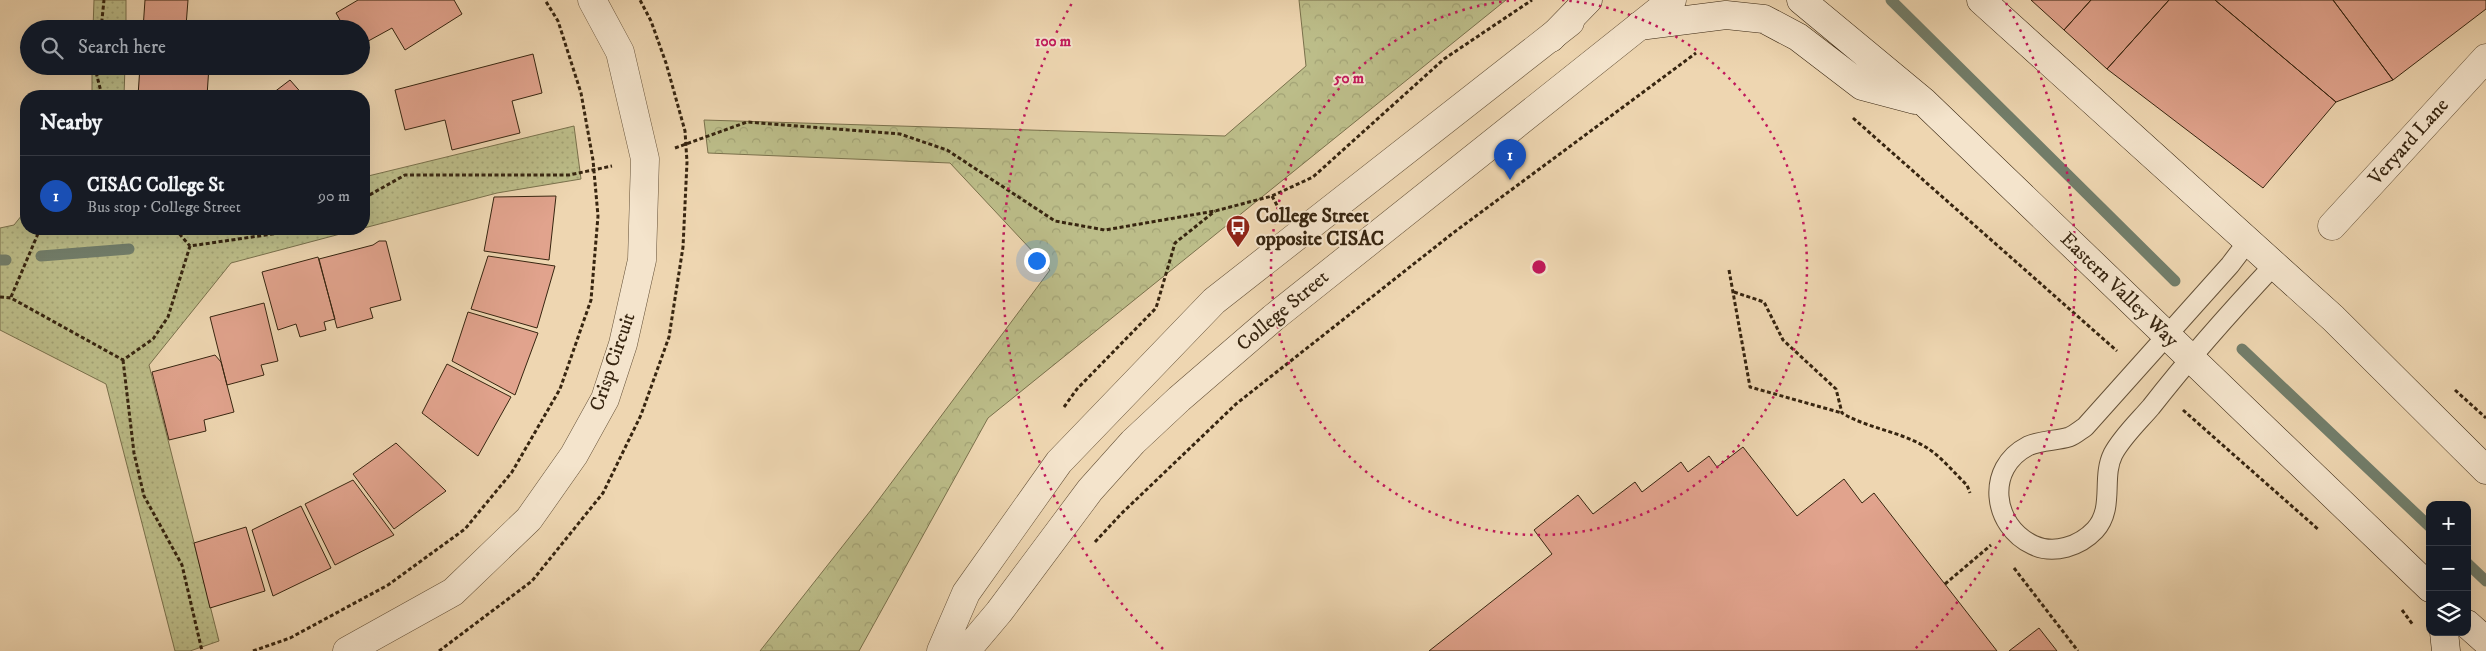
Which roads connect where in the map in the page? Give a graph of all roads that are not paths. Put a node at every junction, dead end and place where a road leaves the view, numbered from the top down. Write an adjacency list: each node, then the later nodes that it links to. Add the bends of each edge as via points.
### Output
1 (592, 0): 21 (street, Crisp Circuit, via 620,52 645,159 642,260 623,344 604,399 574,455 528,519 453,592)
2 (1588, 0): 8 (street)
3 (1599, 0): 8 (street)
4 (1672, 0): 7 (street, College Street)
5 (1801, 0): 10 (street, Eastern Valley Way)
6 (1981, 0): 12 (street)
7 (1639, 26): 10 (street, via 1726,15 1764,19 1798,37 1862,86); 23 (street, College Street, via 1272,318 1166,411 1090,490)
8 (1551, 38): 22 (street, via 1208,307 1059,462 966,593)
9 (2486, 58): 11 (street, Veryard Lane)
10 (1924, 102): 14 (street, Eastern Valley Way)
11 (2332, 226)
12 (2249, 240): 13 (street); 14 (lane)
13 (2275, 264): 15 (lane); 16 (street)
14 (2166, 335): 15 (street, Eastern Valley Way); 15 (lane, via 2085,427 2070,436 2028,446 2010,462 2001,478 1999,498 2001,511 2020,538 2036,547 2070,547 2097,528 2105,514 2113,455)
15 (2189, 357): 17 (street, Eastern Valley Way)
16 (2486, 470)
17 (2426, 584)
18 (2471, 628): 20 (street)
19 (2434, 636): 24 (street)
20 (2486, 641)
21 (347, 651)
22 (941, 651)
23 (966, 651)
24 (2446, 651)

